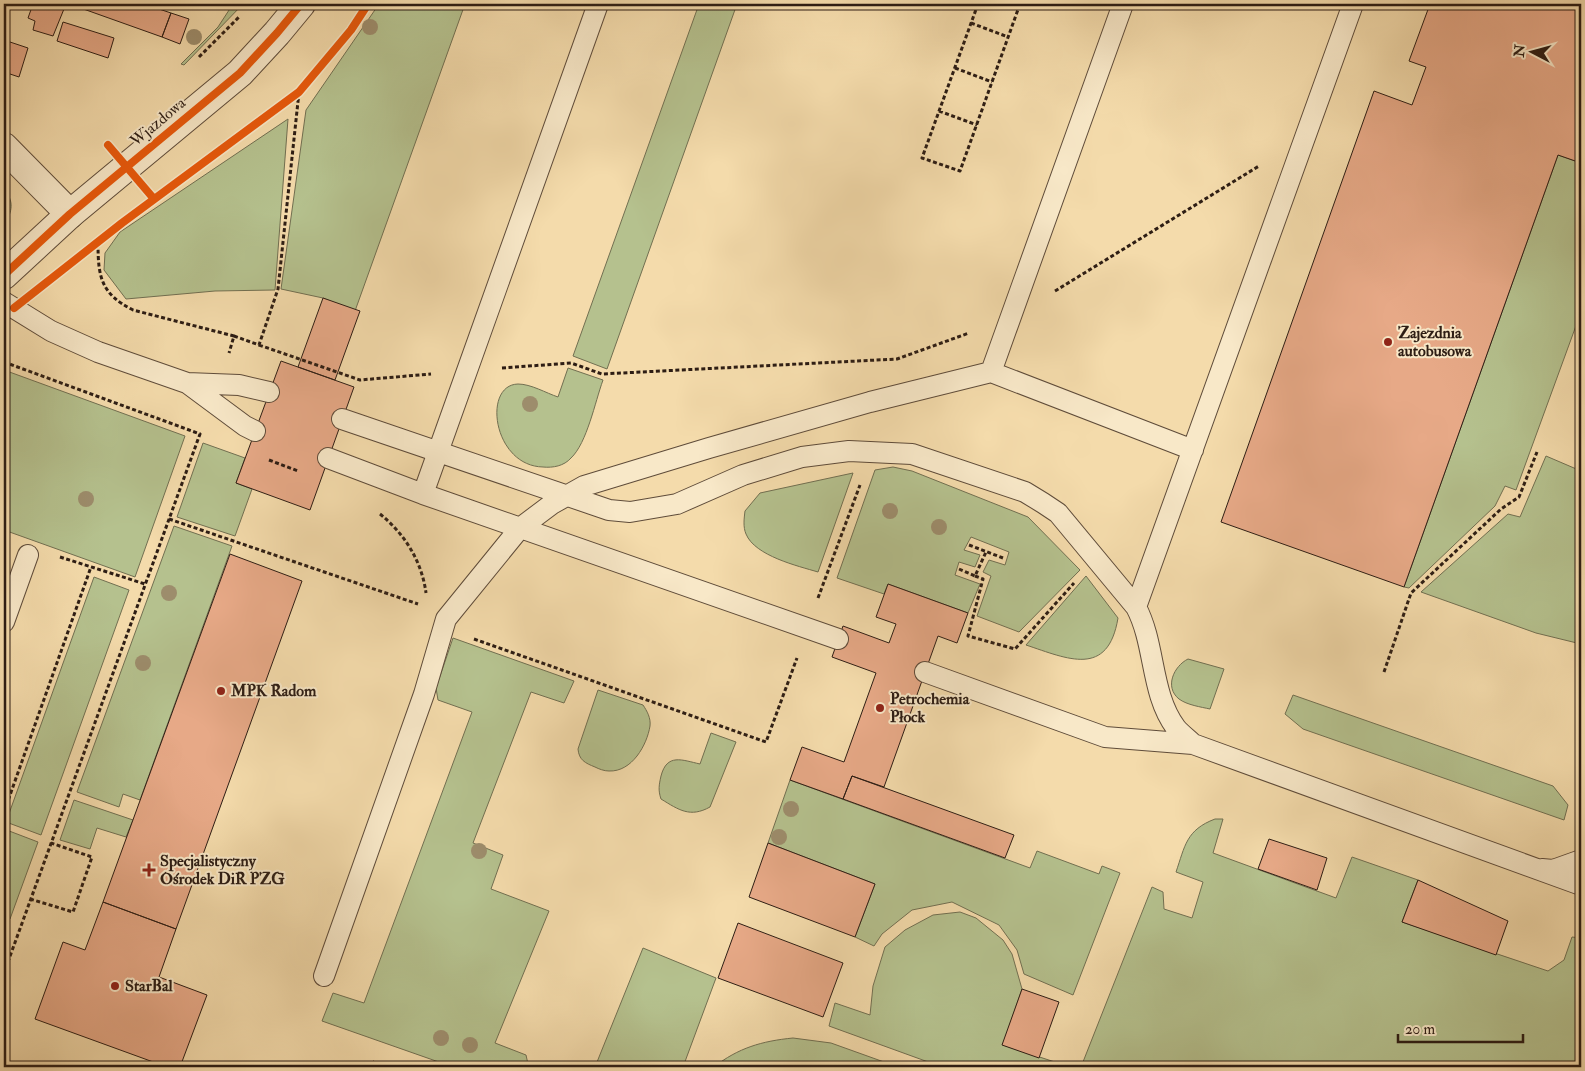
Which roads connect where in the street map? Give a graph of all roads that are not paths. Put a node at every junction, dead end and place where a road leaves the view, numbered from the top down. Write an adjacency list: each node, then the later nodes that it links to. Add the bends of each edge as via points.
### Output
1 (301, 4): 6 (street, Wjazdowa, via 240,73)
2 (598, 4): 15 (lane)
3 (1123, 4): 9 (lane)
4 (1354, 4): 14 (lane)
5 (4, 147): 6 (street)
6 (70, 214): 7 (street, Wjazdowa)
7 (4, 274)
8 (4, 302): 11 (lane, via 51,331 98,352)
9 (990, 372): 14 (lane); 18 (lane, via 709,448 584,486)
10 (269, 392): 11 (lane, via 239,385)
11 (214, 393): 13 (lane, via 245,426)
12 (342, 419): 15 (lane)
13 (255, 430)
14 (1193, 450): 21 (lane)
15 (437, 453): 17 (lane); 18 (lane)
16 (328, 458): 17 (lane)
17 (423, 494): 19 (lane)
18 (566, 496): 19 (lane); 21 (lane, via 609,510 630,512 678,504 743,475 802,456 849,451 912,454 1025,492 1058,513)
19 (520, 528): 23 (lane); 29 (lane, via 446,619 424,694)
20 (28, 556): 22 (lane)
21 (1136, 607): 25 (lane, via 1145,623 1165,709 1177,729)
22 (4, 622)
23 (838, 639)
24 (926, 672): 25 (lane, via 1105,737)
25 (1193, 744): 27 (lane)
26 (1581, 860): 27 (lane, via 1554,870)
27 (1525, 866): 28 (lane)
28 (1581, 885)
29 (324, 976)

